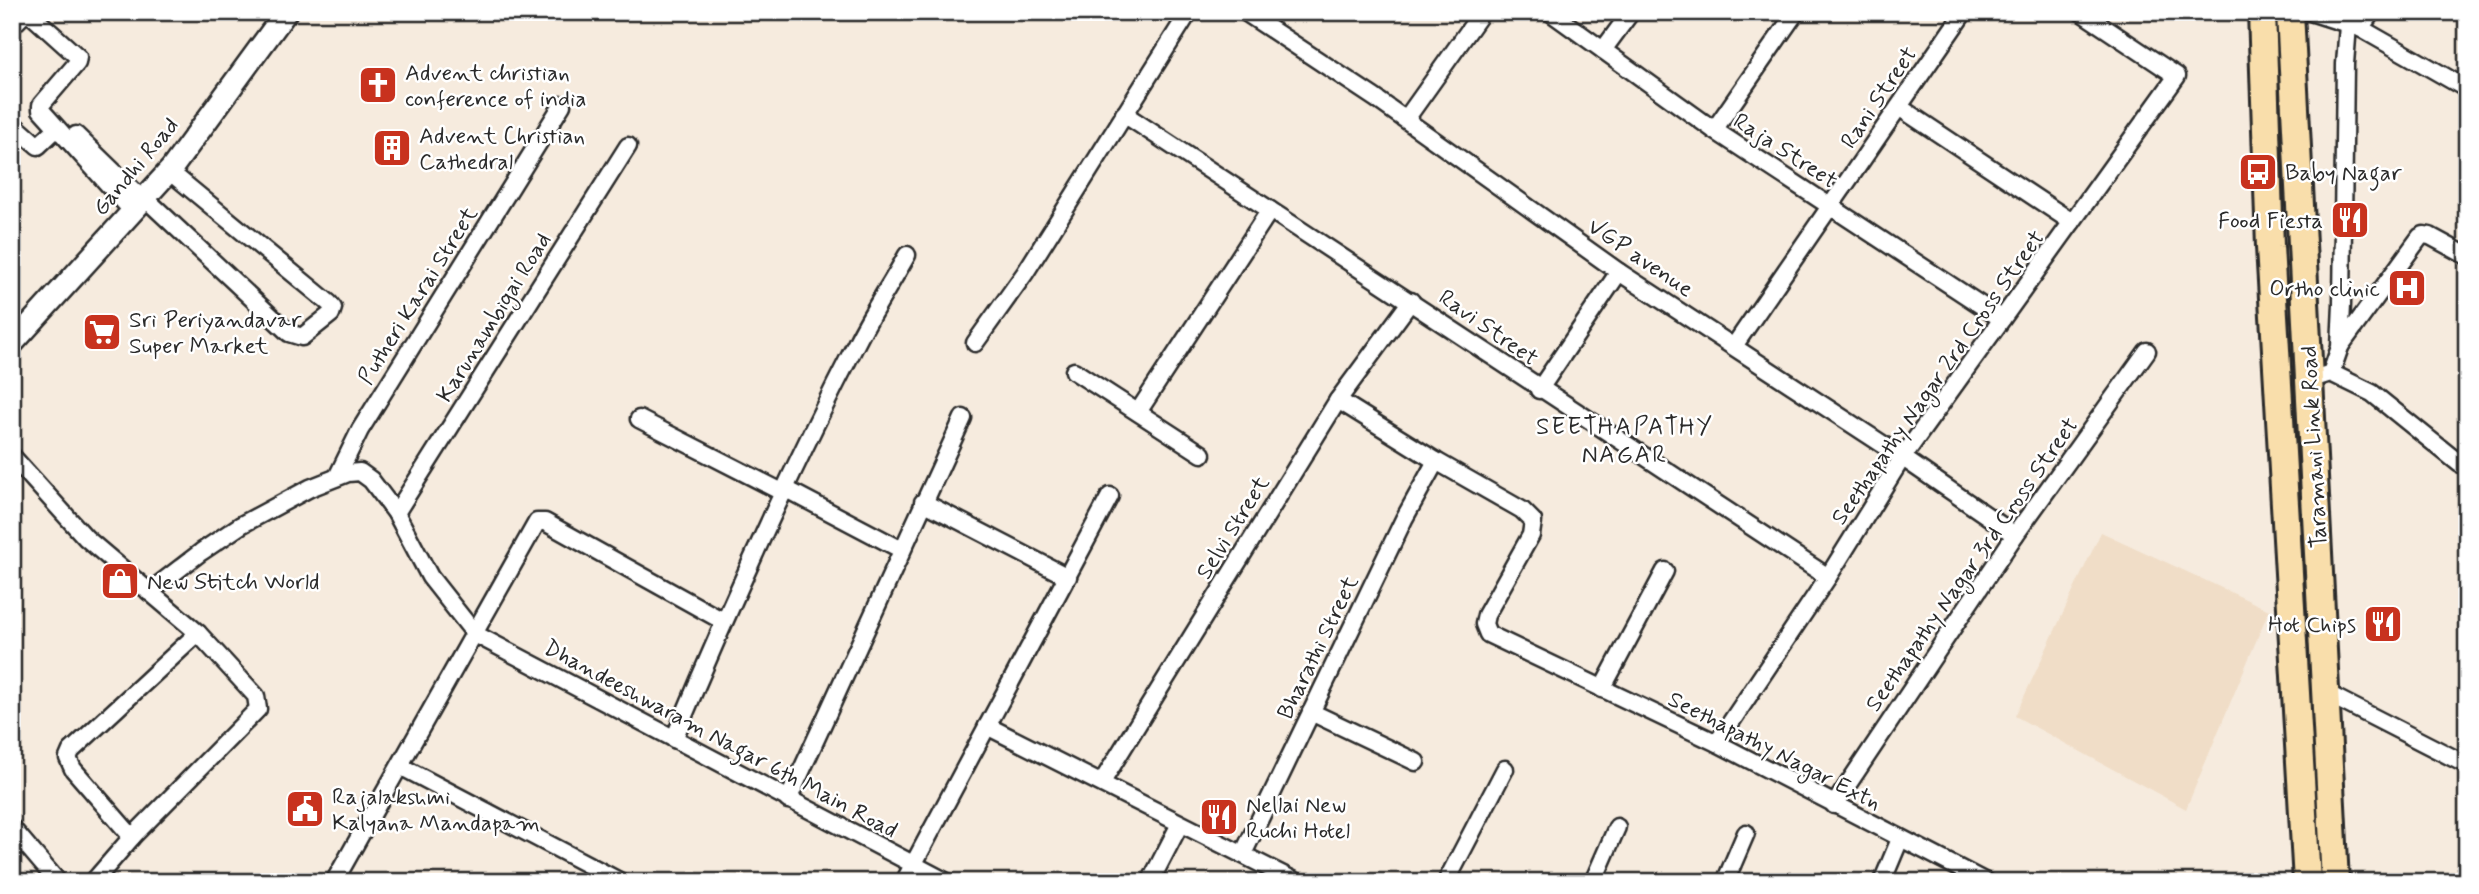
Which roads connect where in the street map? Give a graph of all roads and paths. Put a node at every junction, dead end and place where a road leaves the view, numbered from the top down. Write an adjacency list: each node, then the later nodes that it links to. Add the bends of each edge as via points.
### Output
1 (27, 12): 15 (street); 24 (street, via 78,57 40,107)
2 (286, 12): 28 (street, Gandhi Road)
3 (1189, 12): 21 (street)
4 (1245, 12): 22 (street, VGP avenue)
5 (1549, 12): 17 (street, Raja Street)
6 (1630, 12): 17 (street)
7 (1796, 12): 25 (street)
8 (1964, 12): 20 (street, Rani Street)
9 (2081, 12): 32 (street, Seethapathy Nagar 2rd Cross Street, via 2177,76)
10 (2262, 12): 39 (main road, Taramani Link Road)
11 (2290, 12): 38 (main road, Taramani Link Road)
12 (2310, 12): 16 (street)
13 (2372, 12): 16 (street)
14 (1474, 15): 22 (street)
15 (12, 26)
16 (2354, 26): 18 (street); 43 (street, via 2345,64)
17 (1603, 50): 25 (street, Raja Street)
18 (2467, 89)
19 (562, 105): 57 (street, Putheri Karai Street, via 360,430)
20 (1899, 107): 30 (street, Rani Street); 32 (street)
21 (1124, 114): 31 (street, Ravi Street); 41 (street, via 1025,273)
22 (1406, 119): 35 (street, VGP avenue)
23 (12, 123): 24 (street, via 38,146)
24 (56, 129): 29 (street)
25 (1714, 130): 30 (street, Raja Street)
26 (76, 135): 29 (street)
27 (628, 146): 61 (street, Karunambigai Road)
28 (169, 171): 29 (street, Gandhi Road); 29 (street, via 329,303 331,314 302,337 289,333)
29 (140, 203): 40 (street, Gandhi Road)
30 (1831, 207): 37 (street, Raja Street); 42 (street, Rani Street)
31 (1270, 210): 36 (street, Ravi Street); 49 (street)
32 (2072, 222): 37 (street, Seethapathy Nagar 2rd Cross Street)
33 (907, 255): 58 (street, via 858,340)
34 (2467, 256): 43 (street, via 2430,236 2420,237)
35 (1619, 272): 42 (street, VGP avenue); 47 (street)
36 (1411, 301): 47 (street, Ravi Street); 48 (street, Selvi Street)
37 (2002, 319): 55 (street, Seethapathy Nagar 2rd Cross Street)
38 (2307, 322): 39 (main road); 46 (main road, Taramani Link Road)
39 (2275, 325): 105 (main road, Taramani Link Road)
40 (15, 333)
41 (975, 343)
42 (1734, 346): 55 (street, VGP avenue)
43 (2340, 347): 46 (street)
44 (2147, 351): 62 (street, Seethapathy Nagar 3rd Cross Street)
45 (1074, 371): 49 (street)
46 (2320, 377): 52 (street, via 2372,393 2460,464); 72 (main road, Taramani Link Road)
47 (1539, 390): 66 (street, Ravi Street)
48 (1338, 400): 56 (street); 81 (street, Selvi Street)
49 (1138, 412): 53 (street)
50 (963, 418): 60 (street)
51 (639, 419): 58 (street)
52 (2467, 453)
53 (1202, 454)
54 (12, 456): 67 (street, via 86,538)
55 (1902, 458): 62 (street, VGP avenue); 66 (street, Seethapathy Nagar 2rd Cross Street)
56 (1437, 461): 71 (street, Seethapathy Nagar Extn, via 1522,510 1532,521 1531,535 1490,606 1484,624 1488,634); 73 (street, Bharathi Street)
57 (337, 477): 61 (street, via 360,472); 67 (street, via 241,525)
58 (785, 491): 63 (street); 68 (street)
59 (1110, 496): 65 (street)
60 (923, 502): 63 (street); 65 (street)
61 (396, 513): 70 (street, via 430,577)
62 (2015, 535): 83 (street, Seethapathy Nagar 3rd Cross Street)
63 (902, 550): 82 (street)
64 (1665, 571): 71 (street)
65 (1068, 577): 74 (street)
66 (1828, 577): 76 (street, Seethapathy Nagar 2rd Cross Street)
67 (149, 592): 69 (street)
68 (723, 621): 70 (street, via 540,521); 75 (street)
69 (198, 633): 88 (street, via 256,696 258,709); 88 (street, via 68,758)
70 (475, 634): 75 (street, Dhandeeshwaram Nagar 6th Main Road); 79 (street)
71 (1602, 689): 76 (street, Seethapathy Nagar Extn)
72 (2324, 692): 78 (street); 106 (main road, Taramani Link Road)
73 (1311, 712): 77 (street); 90 (street, Bharathi Street)
74 (988, 726): 81 (street); 91 (street)
75 (674, 739): 82 (street, Dhandeeshwaram Nagar 6th Main Road)
76 (1717, 743): 83 (street, Seethapathy Nagar Extn)
77 (1416, 762)
78 (2467, 765)
79 (400, 766): 94 (street); 95 (street)
80 (1505, 769): 100 (street)
81 (1102, 782): 84 (street)
82 (788, 800): 91 (street, Dhandeeshwaram Nagar 6th Main Road)
83 (1834, 805): 89 (street, Seethapathy Nagar Extn)
84 (1180, 824): 90 (street); 98 (street)
85 (1617, 827): 101 (street)
86 (12, 828): 92 (street)
87 (1746, 833): 102 (street)
88 (132, 837): 93 (street)
89 (1900, 839): 103 (street); 104 (street, Seethapathy Nagar Extn)
90 (1242, 854): 99 (street)
91 (913, 864): 96 (street); 97 (street, Dhandeeshwaram Nagar 6th Main Road)
92 (58, 882)
93 (93, 882)
94 (334, 882)
95 (621, 882)
96 (904, 882)
97 (947, 882)
98 (1150, 882)
99 (1297, 882)
100 (1446, 882)
101 (1593, 882)
102 (1725, 882)
103 (1882, 882)
104 (1986, 882)
105 (2307, 882)
106 (2335, 882)

